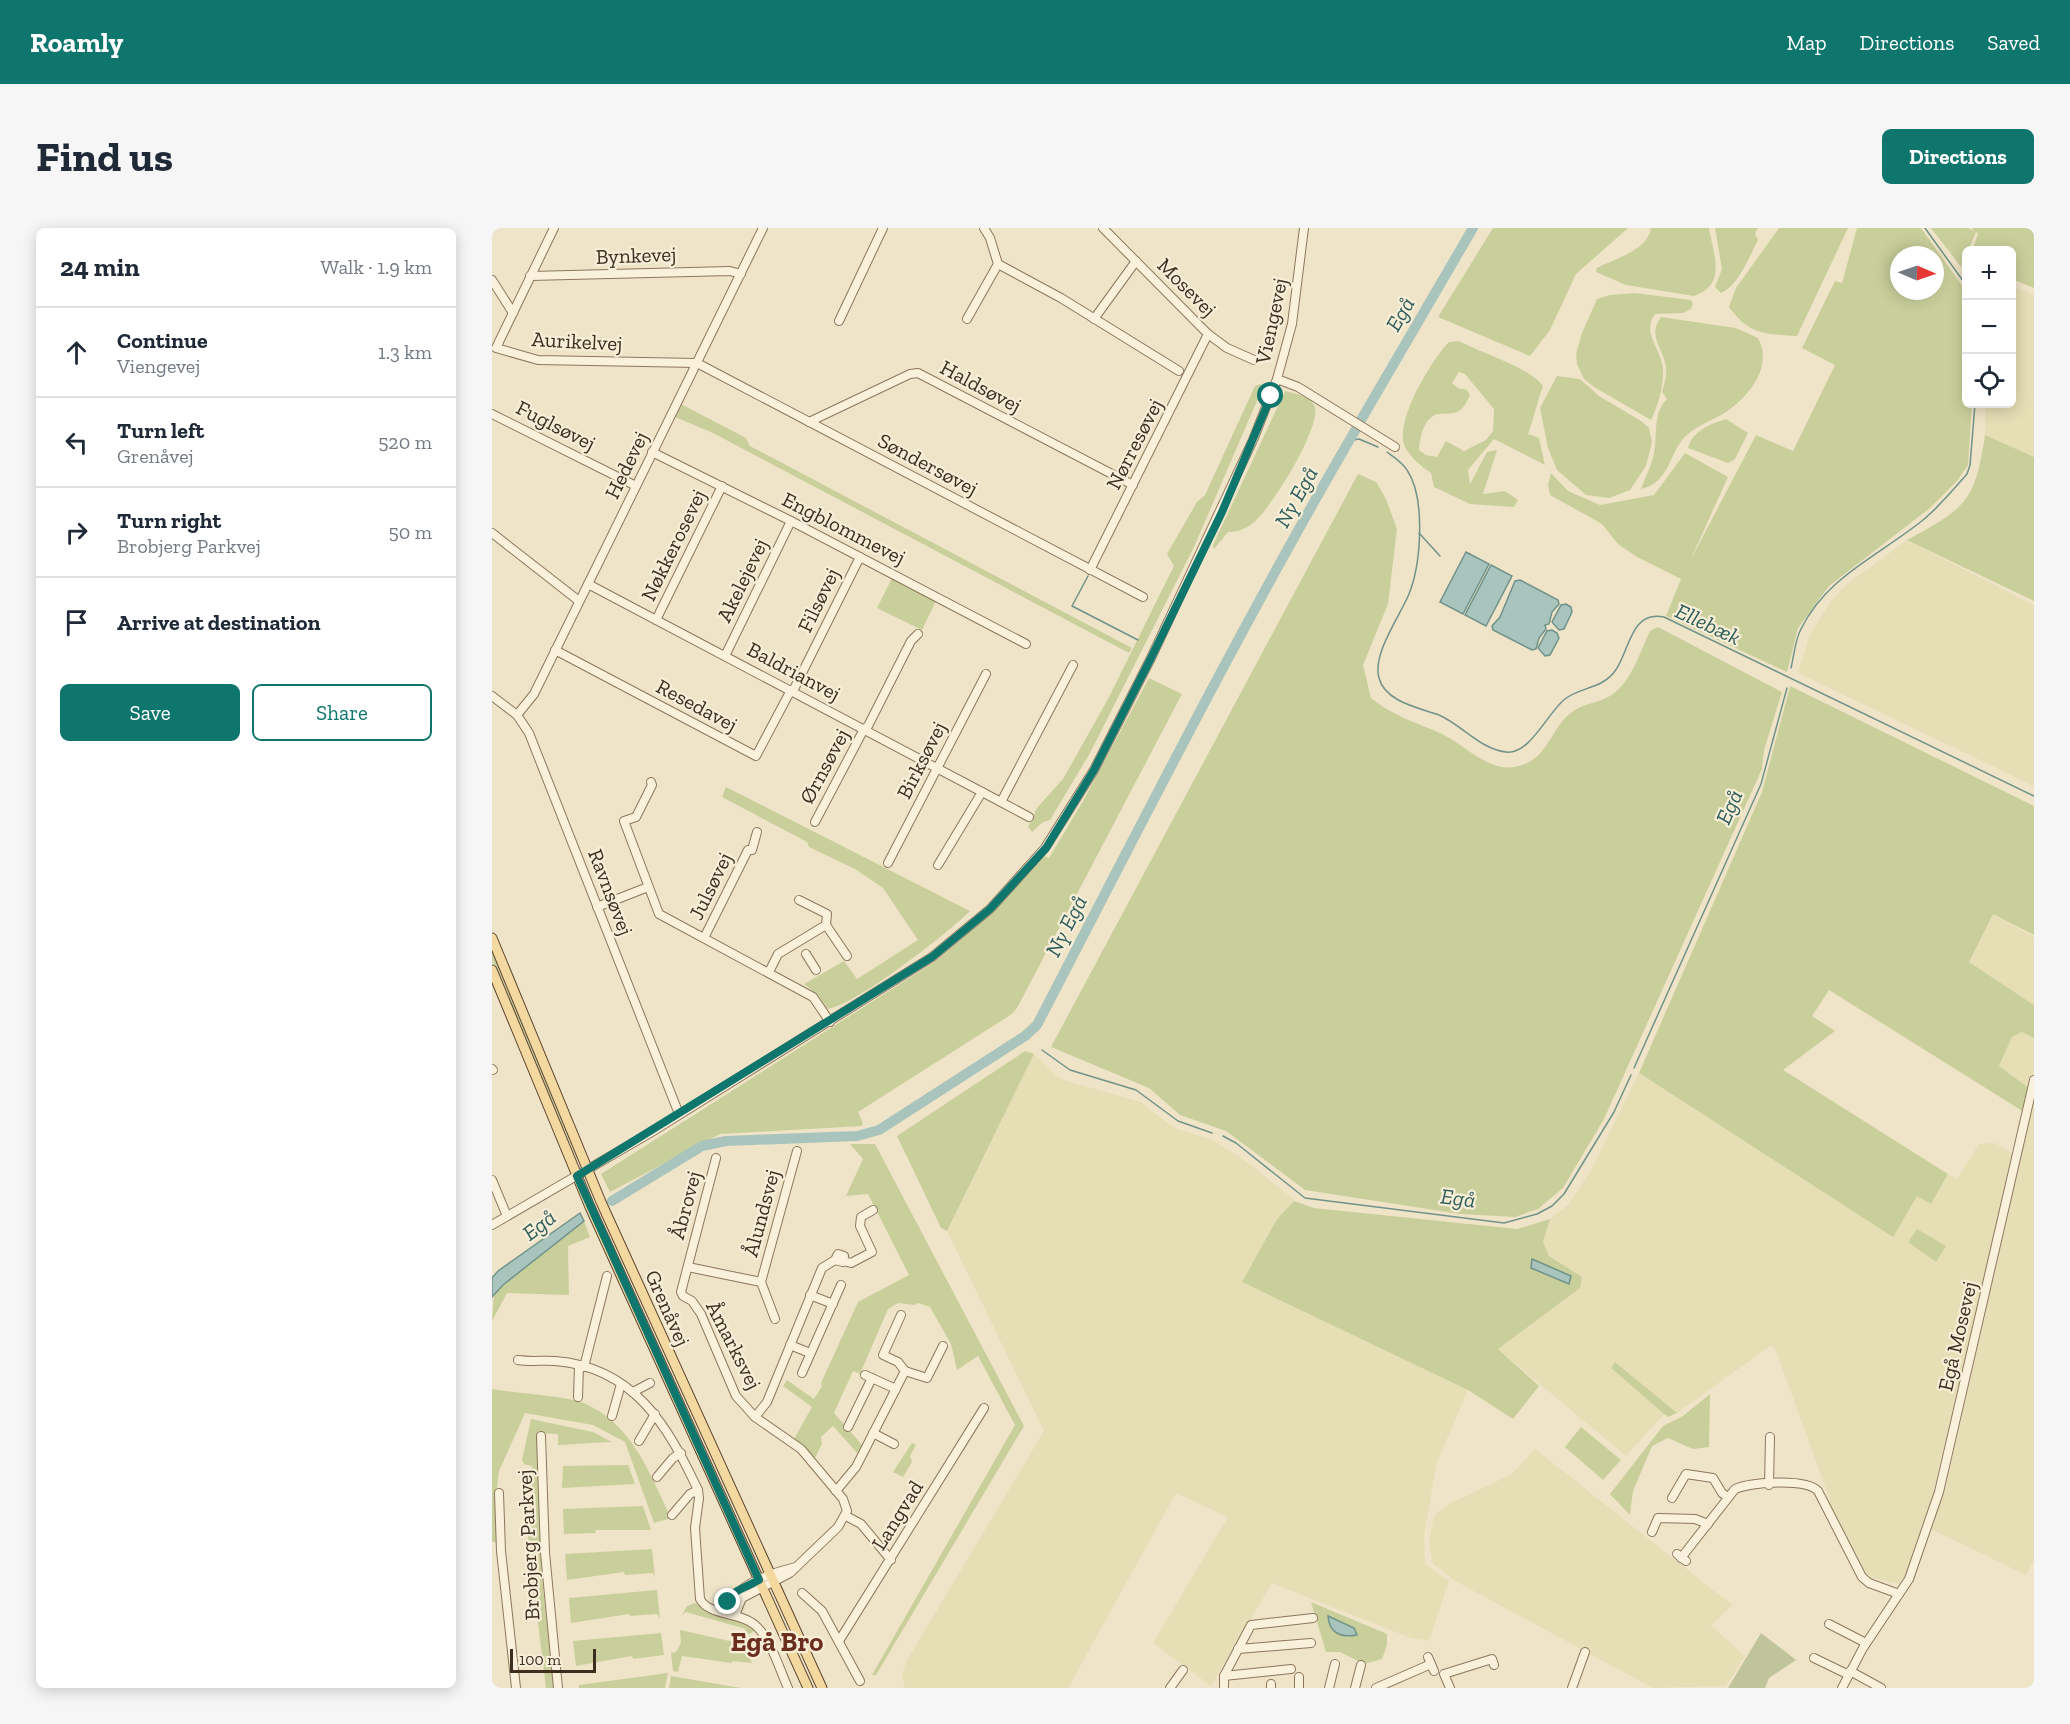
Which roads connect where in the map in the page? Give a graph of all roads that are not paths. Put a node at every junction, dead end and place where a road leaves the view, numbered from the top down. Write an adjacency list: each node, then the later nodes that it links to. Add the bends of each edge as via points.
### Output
1 (554, 228): 10 (street)
2 (764, 228): 9 (street, Hedevej)
3 (883, 228): 15 (street)
4 (984, 228): 8 (street)
5 (1103, 228): 7 (street, Mosevej)
6 (1304, 228): 20 (street, Viengevej, via 1298,293)
7 (1136, 261): 14 (street); 16 (street, Mosevej)
8 (998, 264): 13 (street); 14 (street)
9 (741, 274): 10 (street, Bynkevej, via 730,271); 18 (street, Hedevej)
10 (530, 276): 12 (street)
11 (492, 280): 12 (street)
12 (513, 313): 18 (street, Aurikelvej, via 496,348 517,355 538,360)
13 (968, 319)
14 (1094, 319): 19 (street)
15 (839, 321)
16 (1208, 334): 17 (street, Mosevej); 25 (street, Nørresøvej)
17 (1254, 360)
18 (697, 363): 22 (street, Søndersøvej); 24 (street, Hedevej)
19 (1179, 371)
20 (1277, 379): 23 (street, via 1298,387); 66 (street, Viengevej, via 1222,512 1151,658 1094,770 1046,848 960,936)
21 (492, 414): 26 (street, Fuglsøvej)
22 (809, 422): 25 (street, Haldsøvej, via 918,373); 31 (street, Søndersøvej)
23 (1395, 447)
24 (652, 452): 26 (street, Hedevej); 27 (street, Engblommevej)
25 (1133, 485): 31 (street, Nørresøvej)
26 (636, 486): 32 (street, Hedevej)
27 (722, 486): 28 (street, Engblommevej); 35 (street, Nøkkerosevej)
28 (791, 521): 30 (street, Engblommevej); 39 (street, Akelejevej)
29 (492, 533): 34 (street)
30 (860, 556): 37 (street, Engblommevej, via 1016,644); 42 (street, Filsøvej)
31 (1090, 570): 33 (street, Søndersøvej)
32 (588, 584): 34 (street, Hedevej); 35 (street, Baldrianvej)
33 (1143, 597)
34 (579, 601): 38 (street, Hedevej)
35 (656, 620): 39 (street, Baldrianvej)
36 (918, 634): 45 (street, Ørnsøvej)
37 (1026, 644)
38 (555, 650): 42 (street, Resedavej, via 756,756); 44 (street, Hedevej, via 534,694)
39 (724, 656): 42 (street, Baldrianvej)
40 (1073, 665): 49 (street)
41 (986, 674): 46 (street, Birksøvej)
42 (792, 691): 45 (street, Baldrianvej)
43 (492, 696): 44 (street, Ravnsøvej)
44 (518, 715): 57 (street, Ravnsøvej, via 537,750)
45 (864, 729): 46 (street, Baldrianvej); 51 (street, Ørnsøvej)
46 (937, 768): 48 (street, Baldrianvej); 53 (street, Birksøvej)
47 (651, 782): 55 (street, Julsøvej, via 636,817 624,821)
48 (982, 792): 49 (street, Baldrianvej); 54 (street)
49 (1002, 802): 50 (street, Baldrianvej)
50 (1029, 817)
51 (815, 822)
52 (755, 836): 60 (street, Julsøvej, via 756,844 748,850)
53 (888, 863)
54 (938, 865)
55 (648, 887): 57 (street); 60 (street, Julsøvej, via 659,914)
56 (799, 900): 58 (street, via 826,914)
57 (597, 907): 68 (street, Ravnsøvej)
58 (826, 925): 61 (street); 62 (street)
59 (492, 938): 71 (main road, Grenåvej)
60 (704, 938): 65 (street, Julsøvej)
61 (803, 948): 64 (street); 65 (street, via 778,954)
62 (847, 956)
63 (492, 970): 72 (main road, Grenåvej)
64 (816, 970)
65 (769, 972): 66 (street, Julsøvej, via 813,997)
66 (830, 1022): 68 (street, Viengevej)
67 (2034, 1080): 125 (street, Egå Mosevej, via 1939,1492 1915,1565)
68 (679, 1114): 71 (street, Viengevej)
69 (797, 1151): 79 (street, Ålundsvej)
70 (717, 1158): 77 (street, Åbrovej)
71 (587, 1170): 72 (street, Viengevej); 122 (main road, Grenåvej)
72 (577, 1176): 75 (street, Viengevej); 123 (main road, Grenåvej)
73 (492, 1180): 75 (street)
74 (873, 1210): 81 (street, via 861,1217 860,1226 872,1252 851,1263 840,1260 822,1268)
75 (507, 1216): 76 (street, Viengevej)
76 (492, 1225)
77 (688, 1267): 79 (street, Ålundsvej); 82 (street, Åbrovej)
78 (607, 1276): 90 (street)
79 (761, 1282): 85 (street)
80 (841, 1285): 83 (street)
81 (810, 1295): 83 (street); 86 (street)
82 (683, 1296): 101 (street, Åmarksvej, via 701,1314 736,1396)
83 (833, 1304): 88 (street)
84 (901, 1315): 91 (street, via 883,1355 898,1362)
85 (775, 1319)
86 (790, 1345): 88 (street); 101 (street, via 767,1402)
87 (942, 1346): 91 (street, via 927,1378)
88 (810, 1353): 92 (street)
89 (518, 1360): 90 (street, via 554,1360)
90 (582, 1366): 94 (street); 97 (street)
91 (905, 1371): 95 (street)
92 (802, 1373)
93 (650, 1383): 96 (street)
94 (621, 1384): 96 (street); 100 (street)
95 (896, 1389): 102 (street, via 869,1376); 103 (street)
96 (633, 1392): 99 (street)
97 (578, 1397)
98 (984, 1408): 121 (street, Langvad)
99 (656, 1413): 106 (street); 108 (street)
100 (612, 1416)
101 (755, 1417): 112 (street, Åmarksvej, via 801,1449)
102 (848, 1427)
103 (873, 1433): 107 (street); 112 (street, via 852,1475)
104 (541, 1436): 147 (street, Brobjerg Parkvej, via 545,1553)
105 (1770, 1437): 110 (street)
106 (639, 1441)
107 (894, 1444)
108 (681, 1453): 109 (street); 111 (street)
109 (657, 1477)
110 (1769, 1485): 114 (street, via 1741,1487); 125 (street, via 1799,1483 1814,1487 1862,1577)
111 (698, 1490): 116 (street); 126 (street, via 695,1528 700,1599 707,1607)
112 (836, 1491): 117 (street, Åmarksvej, via 847,1506)
113 (499, 1493): 146 (street, via 501,1551)
114 (1728, 1497): 115 (street, via 1713,1478 1686,1474); 118 (street)
115 (1672, 1498)
116 (672, 1515)
117 (846, 1516): 121 (street, via 861,1524); 122 (street, via 812,1554)
118 (1707, 1524): 119 (street, via 1700,1520 1658,1518); 120 (street)
119 (1652, 1532)
120 (1681, 1558)
121 (891, 1560): 130 (street, Langvad)
122 (772, 1579): 123 (street); 150 (main road, Grenåvej)
123 (761, 1584): 126 (street, via 737,1591); 127 (street, via 742,1598); 149 (main road, Grenåvej)
124 (802, 1593): 130 (street, via 818,1604)
125 (1899, 1594): 132 (street, Egå Mosevej)
126 (724, 1612): 127 (street)
127 (735, 1615): 148 (street, via 760,1630)
128 (1313, 1617): 133 (street, via 1251,1625)
129 (1828, 1623): 132 (street)
130 (839, 1641): 145 (street)
131 (1311, 1643): 133 (street)
132 (1866, 1643): 142 (street, Egå Mosevej)
133 (1238, 1649): 143 (street)
134 (1585, 1652): 158 (street)
135 (1814, 1658): 142 (street)
136 (1335, 1664): 154 (street)
137 (1431, 1664): 156 (street)
138 (1361, 1665): 155 (street)
139 (1494, 1665): 157 (street, via 1492,1659 1444,1674)
140 (1292, 1669): 143 (street)
141 (1183, 1670): 151 (street)
142 (1849, 1673): 159 (street, Egå Mosevej); 160 (street)
143 (1224, 1676): 152 (street)
144 (1299, 1677): 153 (street)
145 (860, 1681)
146 (516, 1688)
147 (558, 1688)
148 (788, 1688)
149 (808, 1688)
150 (822, 1688)
151 (1170, 1688)
152 (1224, 1688)
153 (1299, 1688)
154 (1329, 1688)
155 (1355, 1688)
156 (1376, 1688)
157 (1450, 1688)
158 (1572, 1688)
159 (1842, 1688)
160 (1881, 1688)

